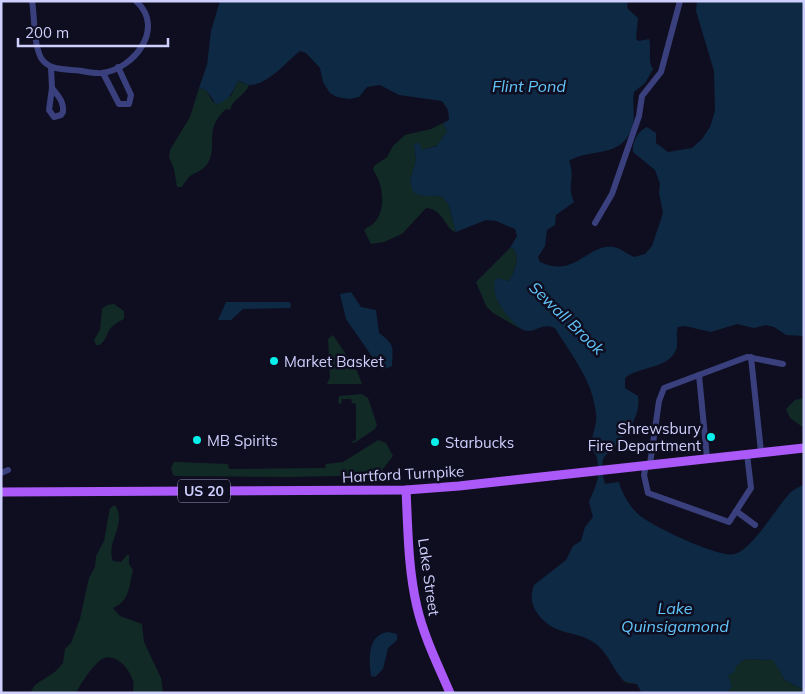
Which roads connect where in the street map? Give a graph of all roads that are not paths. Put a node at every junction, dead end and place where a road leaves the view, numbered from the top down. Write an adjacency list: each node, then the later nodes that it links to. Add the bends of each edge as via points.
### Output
1 (32, 1): 4 (street, via 38,48)
2 (136, 1): 5 (street, via 148,22 147,40 137,55)
3 (680, 1): 8 (street, via 661,72 642,96 639,116 612,194)
4 (51, 67): 6 (street); 7 (street)
5 (118, 67): 6 (street); 6 (street, via 131,95 129,104 119,104)
6 (103, 73)
7 (52, 88)
8 (595, 223)
9 (751, 357): 10 (street); 11 (street); 13 (street)
10 (783, 364)
11 (699, 375): 15 (street); 16 (street, via 663,390)
12 (804, 448): 13 (main road, Hartford Turnpike / US 20)
13 (761, 452): 14 (main road, Hartford Turnpike / US 20)
14 (747, 454): 15 (main road, Hartford Turnpike / US 20); 19 (street, via 751,488)
15 (707, 458): 16 (main road, Hartford Turnpike / US 20)
16 (648, 465): 17 (main road, Hartford Turnpike / US 20); 19 (street, via 644,475 646,489 653,496 729,522)
17 (406, 490): 18 (main road, Hartford Turnpike / US 20); 21 (main road, Lake Street, via 416,602)
18 (1, 492)
19 (736, 511): 20 (street)
20 (755, 525)
21 (450, 693)

